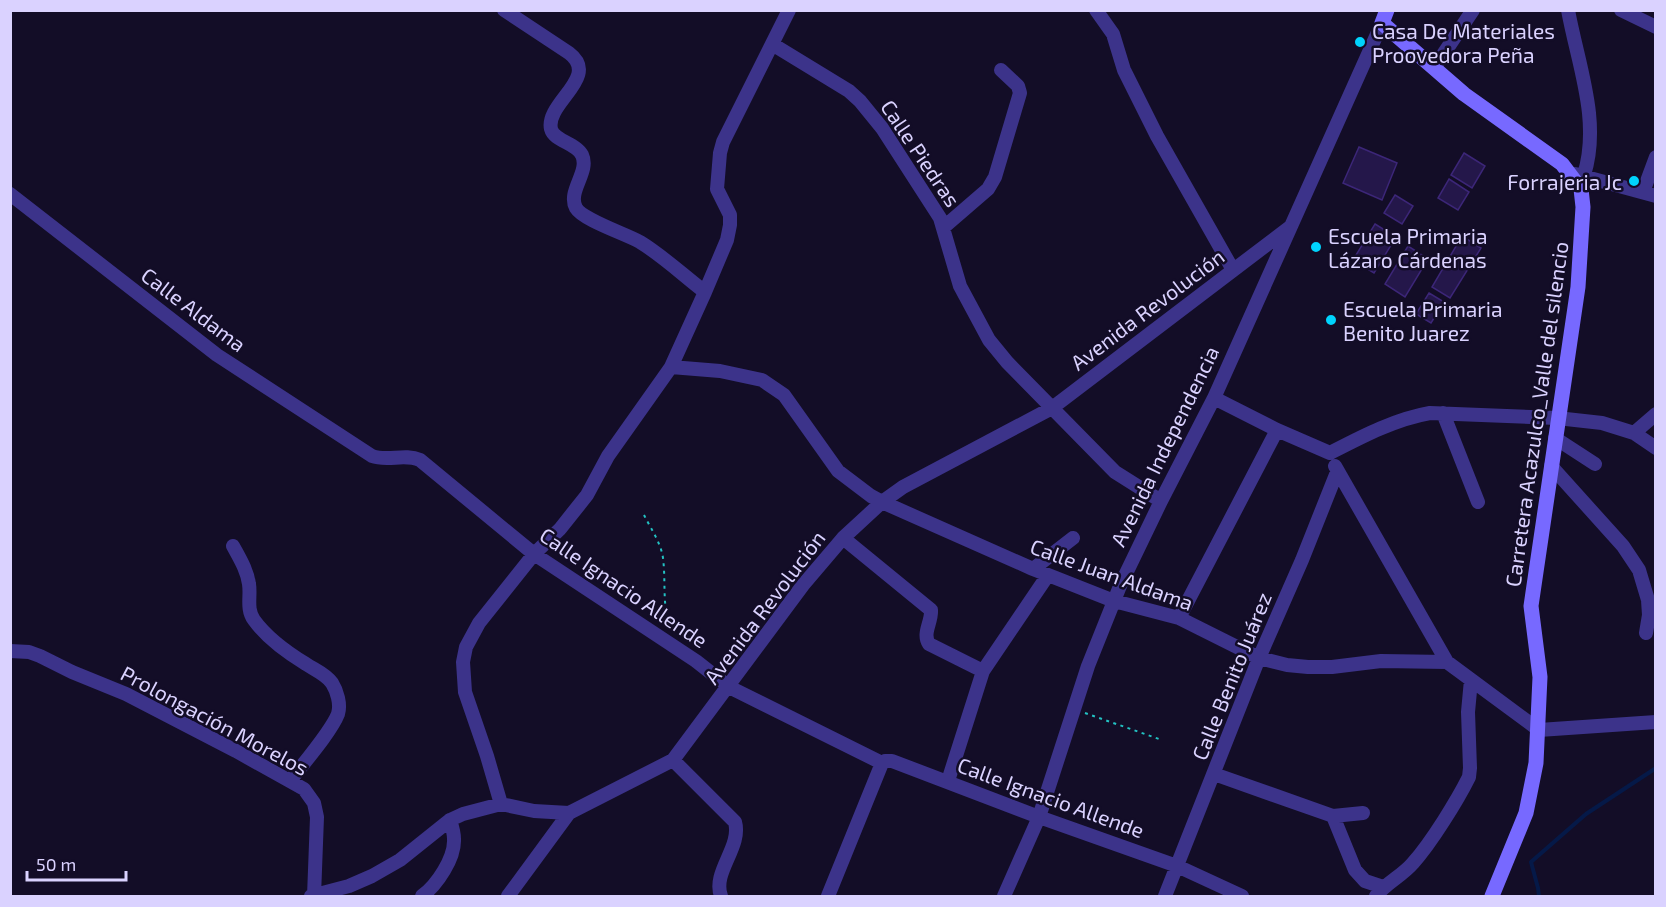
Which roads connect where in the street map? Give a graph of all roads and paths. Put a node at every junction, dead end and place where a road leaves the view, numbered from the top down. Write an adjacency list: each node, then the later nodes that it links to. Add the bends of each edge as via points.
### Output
1 (504, 10): 19 (street, via 569,53 579,64 577,79 551,125 554,134 582,155 584,162 574,195 576,207 585,216 640,242)
2 (789, 10): 9 (street)
3 (1096, 10): 18 (street, via 1113,34 1124,70 1157,136)
4 (1473, 10): 10 (street)
5 (1568, 10): 13 (street, via 1590,115 1590,152)
6 (1621, 10): 8 (street)
7 (1384, 17): 10 (main road, Carretera Acazulco_Valle del silencio); 17 (street, Avenida Independencia)
8 (1656, 27)
9 (772, 44): 16 (street, Calle Piedras, via 860,101 882,128); 19 (street, via 720,153 717,189 731,219)
10 (1434, 68): 13 (main road, Carretera Acazulco_Valle del silencio)
11 (1000, 70): 16 (street, via 1018,86 1020,93 1000,163 988,189)
12 (1656, 157): 15 (street)
13 (1577, 174): 15 (street); 25 (main road, Carretera Acazulco_Valle del silencio, via 1583,207 1578,287)
14 (10, 194): 30 (street, Calle Aldama, via 217,355)
15 (1649, 194)
16 (944, 227): 22 (street, Calle Piedras, via 960,286 977,320 1007,362)
17 (1290, 227): 18 (street, Avenida Revolución); 21 (street, Avenida Independencia)
18 (1233, 270): 22 (street, Avenida Revolución)
19 (705, 292): 20 (street)
20 (670, 367): 36 (street, Calle Juan Aldama, via 720,370 776,388 838,471); 42 (street, via 608,456 587,495)
21 (1214, 398): 26 (street); 35 (street, Avenida Independencia)
22 (1052, 408): 35 (street, Calle Piedras, via 1115,472); 36 (street, Avenida Revolución)
23 (1443, 413): 25 (street); 31 (street, via 1410,418); 37 (street)
24 (1656, 414): 27 (street)
25 (1557, 418): 27 (street, via 1602,423); 28 (main road, Carretera Acazulco_Valle del silencio)
26 (1277, 430): 31 (street); 46 (street)
27 (1634, 433): 29 (street)
28 (1555, 438): 32 (street); 33 (main road, Carretera Acazulco_Valle del silencio)
29 (1656, 448)
30 (359, 449): 42 (street, Calle Ignacio Allende, via 381,459 420,460)
31 (1330, 453): 34 (street)
32 (1595, 464)
33 (1551, 466): 48 (street, via 1623,546 1639,570 1648,600); 57 (main road, Carretera Acazulco_Valle del silencio, via 1531,606 1540,677)
34 (1337, 472): 50 (street, Calle Benito Juárez); 51 (street)
35 (1161, 501): 45 (street, Avenida Independencia)
36 (882, 502): 39 (street, Avenida Revolución); 43 (street, Calle Juan Aldama)
37 (1478, 502)
38 (644, 515): 47 (path, via 661,548 665,604)
39 (843, 538): 52 (street, via 931,610 926,636 929,644); 54 (street, Avenida Revolución, via 790,602)
40 (1073, 538): 43 (street)
41 (233, 546): 62 (street, via 246,571 249,608 254,620 277,643 323,674 332,683 339,704 331,726)
42 (534, 554): 54 (street, Calle Ignacio Allende); 64 (street, via 479,623 463,662 465,692)
43 (1033, 569): 44 (street, Calle Juan Aldama)
44 (1048, 575): 45 (street, Calle Juan Aldama); 52 (street)
45 (1114, 601): 46 (street, Calle Juan Aldama); 55 (street, Avenida Independencia)
46 (1179, 618): 50 (street, Calle Juan Aldama)
47 (672, 632)
48 (1646, 633)
49 (10, 651): 62 (street, Prolongación Morelos, via 40,656 126,694)
50 (1259, 658): 51 (street, Calle Juan Aldama, via 1308,668 1381,661); 61 (street, Calle Benito Juárez)
51 (1447, 662): 53 (street)
52 (983, 671): 63 (street)
53 (1472, 681): 57 (street); 71 (street, via 1468,777 1415,861)
54 (729, 687): 59 (street, Avenida Revolución); 60 (street, Calle Ignacio Allende)
55 (1074, 709): 58 (path); 68 (street, Avenida Independencia)
56 (1656, 722): 57 (street)
57 (1539, 730): 80 (main road, Carretera Acazulco_Valle del silencio, via 1526,813)
58 (1158, 739)
59 (673, 760): 65 (street, Avenida Revolución); 75 (street, via 735,822 736,836 720,882)
60 (882, 763): 63 (street, Calle Ignacio Allende, via 892,761); 76 (street)
61 (1214, 774): 67 (street); 70 (street, Calle Benito Juárez)
62 (290, 781): 72 (street, Prolongación Morelos, via 304,789 314,803 317,817)
63 (948, 781): 68 (street, Calle Ignacio Allende)
64 (501, 804): 65 (street); 69 (street)
65 (569, 813): 74 (street, Avenida Revolución)
66 (1364, 813): 67 (street)
67 (1333, 816): 71 (street, via 1355,870)
68 (1039, 817): 70 (street, Calle Ignacio Allende); 77 (street, Avenida Independencia)
69 (450, 820): 72 (street, via 400,860 372,876); 73 (street, via 452,854)
70 (1177, 866): 78 (street, Calle Benito Juárez); 79 (street, Calle Ignacio Allende)
71 (1379, 892)
72 (313, 896)
73 (423, 897)
74 (508, 897)
75 (721, 897)
76 (828, 897)
77 (1004, 897)
78 (1165, 897)
79 (1242, 897)
80 (1492, 897)

